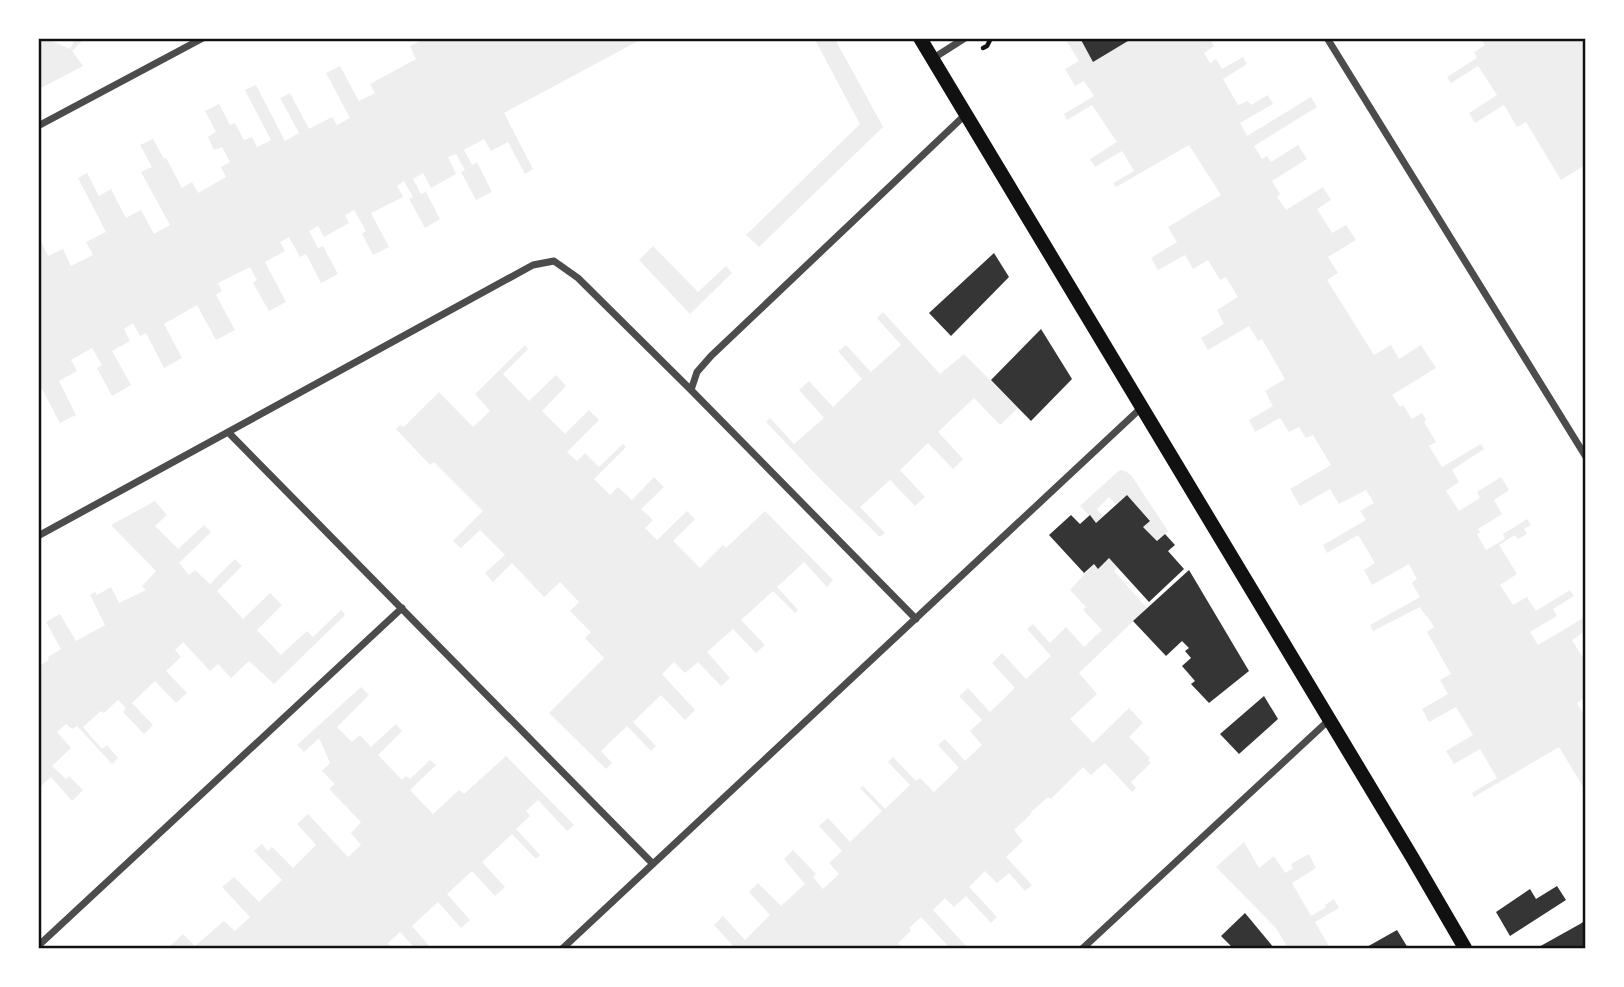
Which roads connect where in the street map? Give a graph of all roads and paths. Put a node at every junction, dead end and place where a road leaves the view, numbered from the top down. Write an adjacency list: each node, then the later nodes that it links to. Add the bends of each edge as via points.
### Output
1 (203, 38): 7 (street)
2 (920, 38): 5 (main road)
3 (965, 38): 5 (street)
4 (1327, 38): 11 (street)
5 (932, 60): 6 (main road)
6 (965, 115): 8 (street, via 710,356 697,372); 9 (main road)
7 (38, 126)
8 (691, 390): 10 (street, via 578,278 554,261 533,265); 14 (street)
9 (1141, 408): 14 (street); 15 (main road)
10 (228, 432): 12 (street); 13 (street)
11 (1586, 457)
12 (38, 536)
13 (401, 608): 16 (street); 17 (street)
14 (916, 619): 16 (street)
15 (1329, 719): 19 (street); 20 (main road)
16 (653, 864): 18 (street)
17 (38, 946)
18 (563, 948)
19 (1083, 948)
20 (1465, 948)

